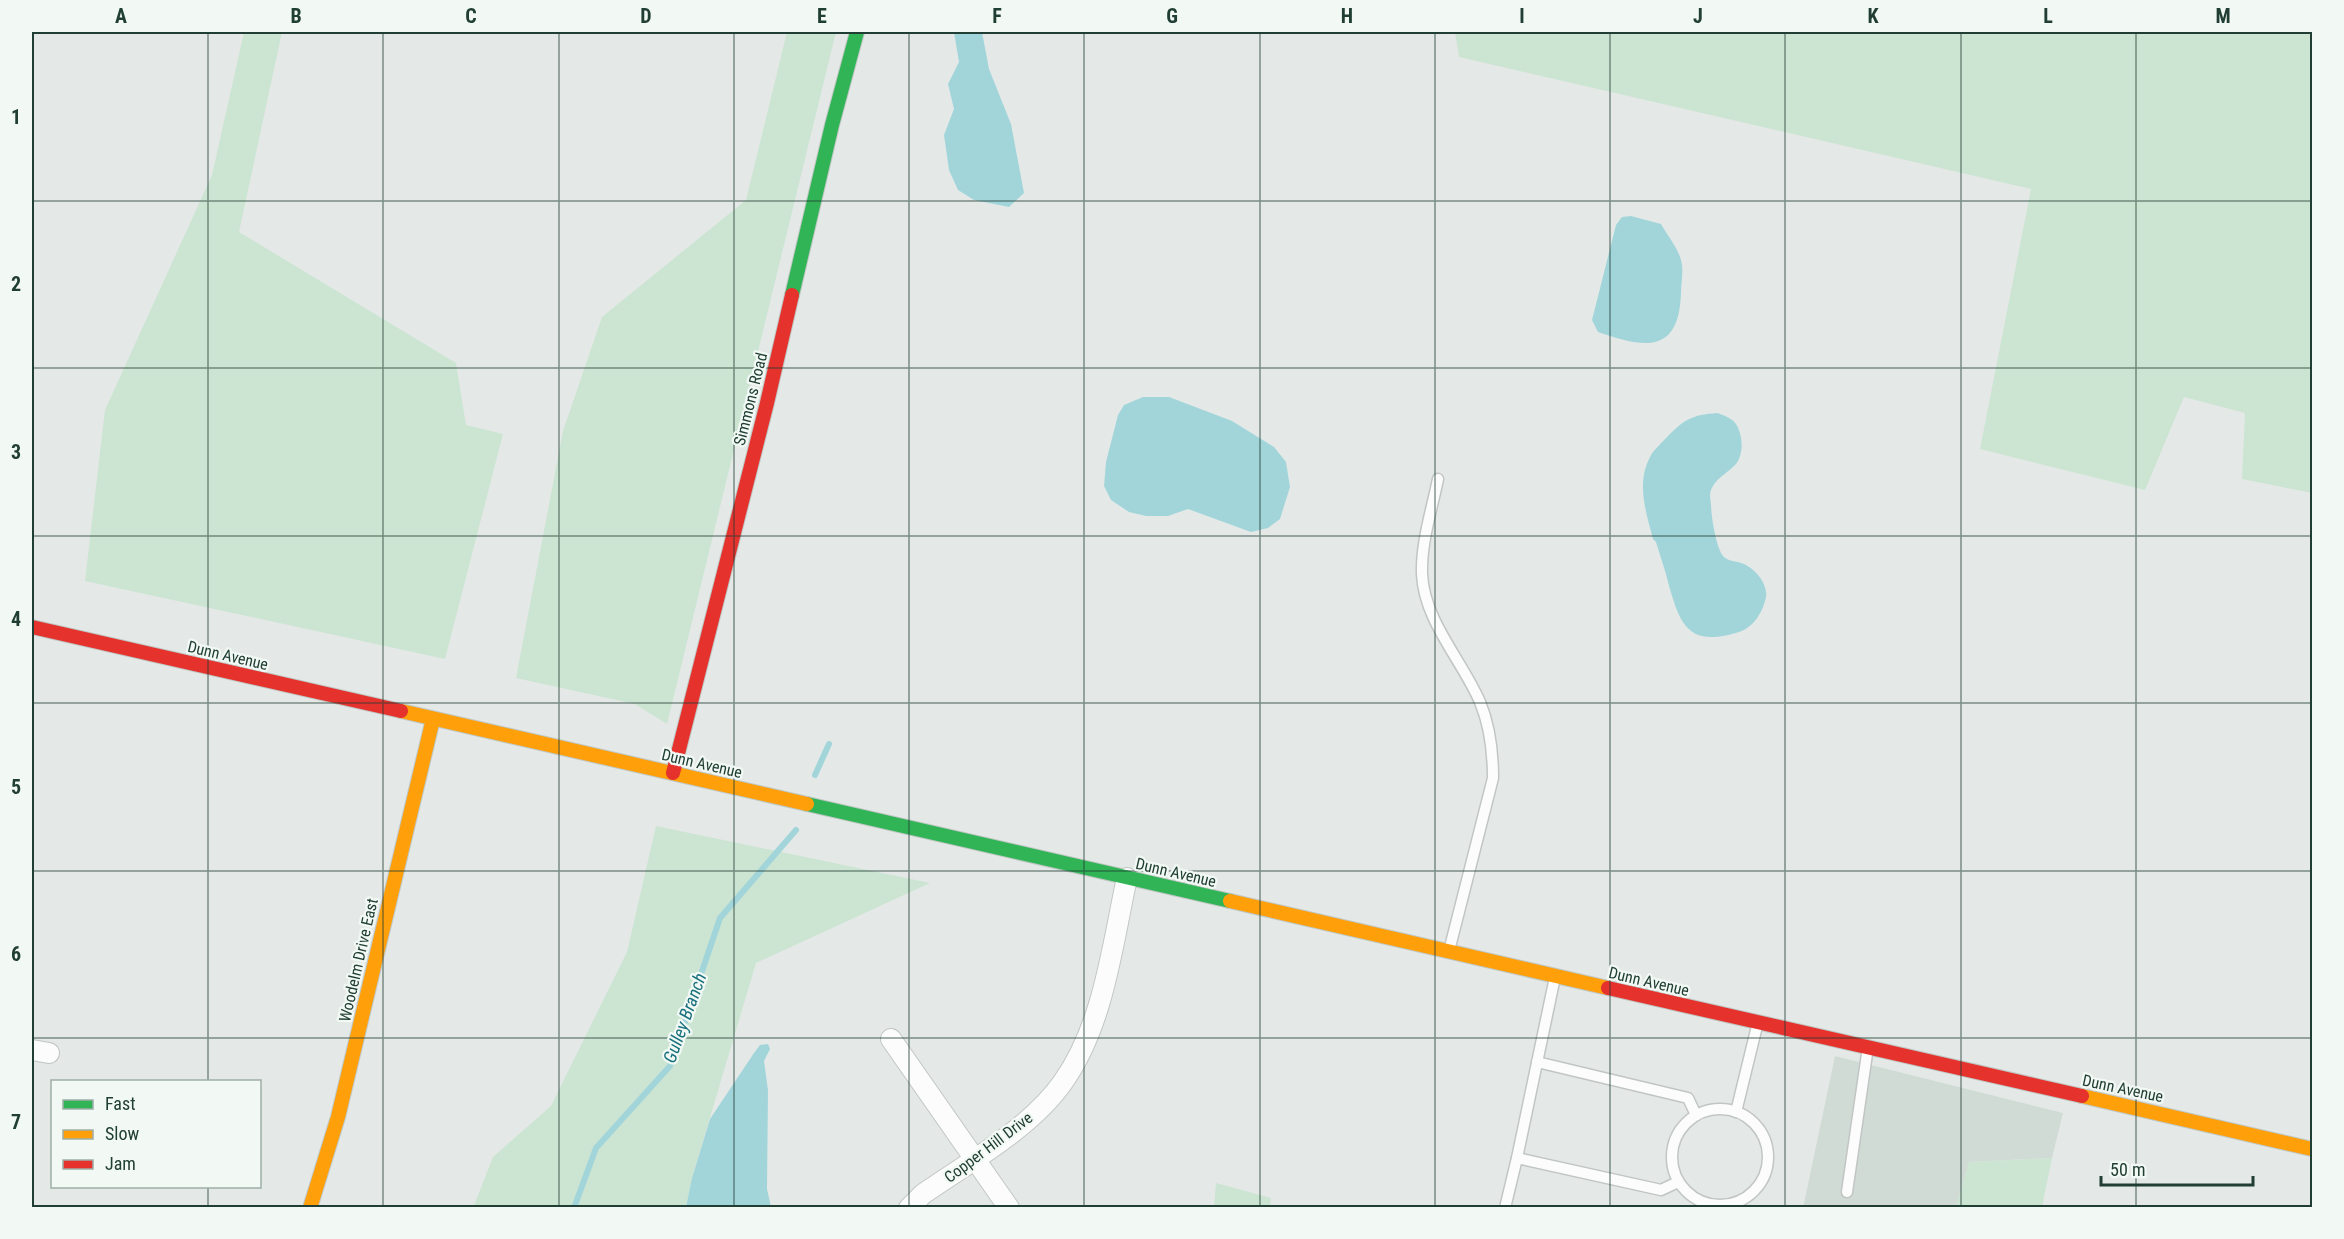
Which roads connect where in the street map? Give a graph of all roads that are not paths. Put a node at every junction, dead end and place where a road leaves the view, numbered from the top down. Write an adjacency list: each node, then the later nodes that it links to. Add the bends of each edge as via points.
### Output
1 (857, 32): 5 (main road, Simmons Road)
2 (1438, 479): 7 (lane, via 1426,532 1422,574 1429,604 1480,702 1493,748 1493,778)
3 (32, 627): 4 (main road, Dunn Avenue)
4 (433, 719): 5 (main road, Dunn Avenue); 20 (main road, Woodelm Drive East, via 338,1117)
5 (673, 773): 6 (main road, Dunn Avenue)
6 (1127, 878): 7 (main road, Dunn Avenue); 16 (street, Copper Hill Drive, via 1098,1007 1083,1048 1062,1084 1028,1120)
7 (1448, 952): 8 (main road, Dunn Avenue)
8 (1555, 977): 9 (main road, Dunn Avenue); 12 (lane)
9 (1758, 1022): 11 (main road, Dunn Avenue); 13 (lane)
10 (891, 1040): 16 (street)
11 (1868, 1046): 15 (main road, Dunn Avenue); 19 (lane)
12 (1537, 1062): 14 (lane, via 1688,1098); 17 (lane)
13 (1736, 1112): 14 (lane, via 1710,1110); 18 (lane, via 1754,1122 1768,1150 1768,1166 1752,1195 1720,1206 1689,1195)
14 (1696, 1115): 18 (lane, via 1676,1137 1672,1152)
15 (2313, 1149)
16 (975, 1158): 21 (street, Copper Hill Drive); 22 (street)
17 (1517, 1158): 18 (lane, via 1661,1190); 23 (lane)
18 (1678, 1182)
19 (1847, 1192)
20 (310, 1208)
21 (909, 1208)
22 (1009, 1208)
23 (1505, 1208)

